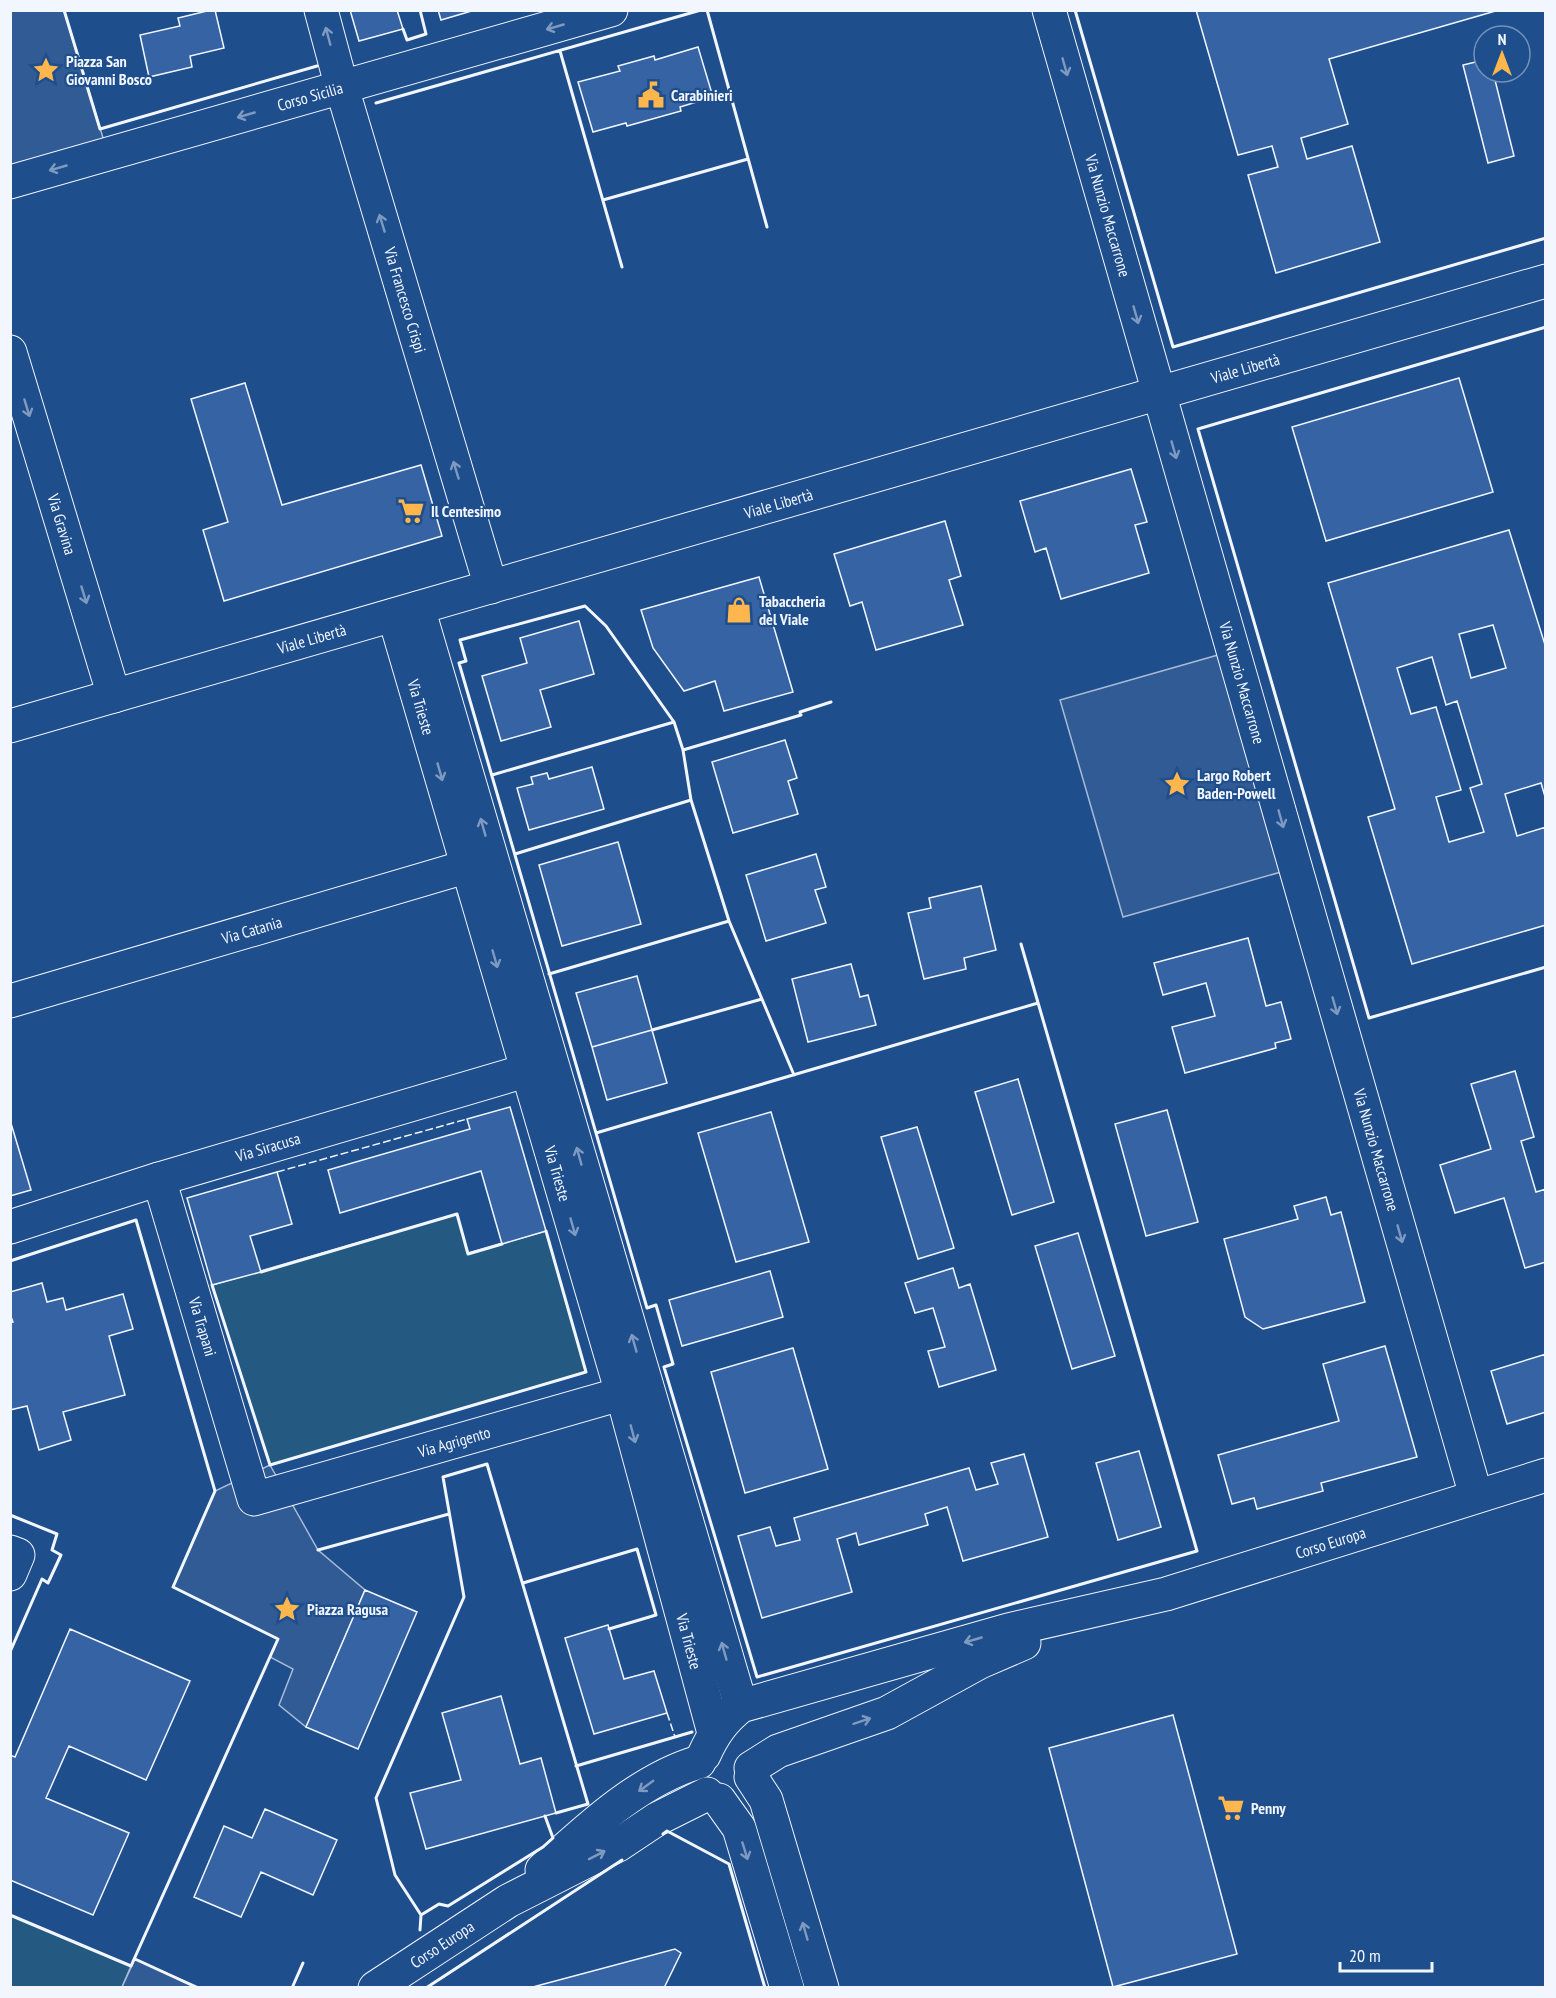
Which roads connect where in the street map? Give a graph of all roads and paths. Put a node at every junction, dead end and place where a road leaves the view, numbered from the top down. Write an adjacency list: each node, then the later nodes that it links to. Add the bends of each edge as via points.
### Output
1 (321, 10): 4 (street, Via Francesco Crispi, one-way to 1)
2 (611, 10): 4 (street, Corso Sicilia, one-way to 4)
3 (1049, 10): 8 (street, Via Nunzio Maccarrone, one-way to 8)
4 (342, 88): 5 (street, Corso Sicilia, one-way to 5); 9 (street, Via Francesco Crispi, one-way to 4)
5 (10, 182)
6 (1545, 281): 8 (street, Viale Libertà)
7 (10, 352): 11 (street, Via Gravina, one-way to 11)
8 (1158, 393): 9 (street, Viale Libertà); 21 (street, Via Nunzio Maccarrone, one-way to 21)
9 (491, 587): 10 (street, Viale Libertà)
10 (406, 611): 11 (street, Viale Libertà); 13 (street, Via Trieste)
11 (114, 696): 12 (street, Viale Libertà)
12 (10, 726)
13 (480, 863): 14 (street, Via Catania); 15 (street, Via Trieste)
14 (10, 1001)
15 (540, 1067): 16 (street, Via Siracusa); 18 (street, Via Trieste)
16 (159, 1179): 17 (street, Via Siracusa); 20 (street, Via Trapani, via 254,1499)
17 (10, 1227)
18 (634, 1390): 20 (street, Via Agrigento); 24 (street, Via Trieste, one-way to 18); 26 (street, Via Trieste, one-way to 26)
19 (1545, 1475): 21 (street, Corso Europa)
20 (285, 1491)
21 (1476, 1496): 22 (street, Corso Europa)
22 (1112, 1608): 23 (street, one-way to 23, via 1008,1630); 25 (street, one-way to 22, via 887,1713 981,1662)
23 (807, 1688): 24 (street); 25 (street, via 820,1699)
24 (741, 1707): 26 (street, via 729,1716)
25 (826, 1733): 27 (street, via 778,1750)
26 (706, 1750): 27 (street, via 728,1745 744,1753); 28 (street, via 697,1770 698,1779); 29 (street, one-way to 29, via 657,1778 566,1849)
27 (751, 1773): 28 (street, via 736,1798); 32 (street, one-way to 27, via 766,1800)
28 (713, 1797): 29 (street, one-way to 28, via 618,1845 657,1819); 31 (street, one-way to 31, via 739,1828)
29 (508, 1901): 30 (street, Corso Europa)
30 (375, 1988)
31 (787, 1988)
32 (822, 1988)

